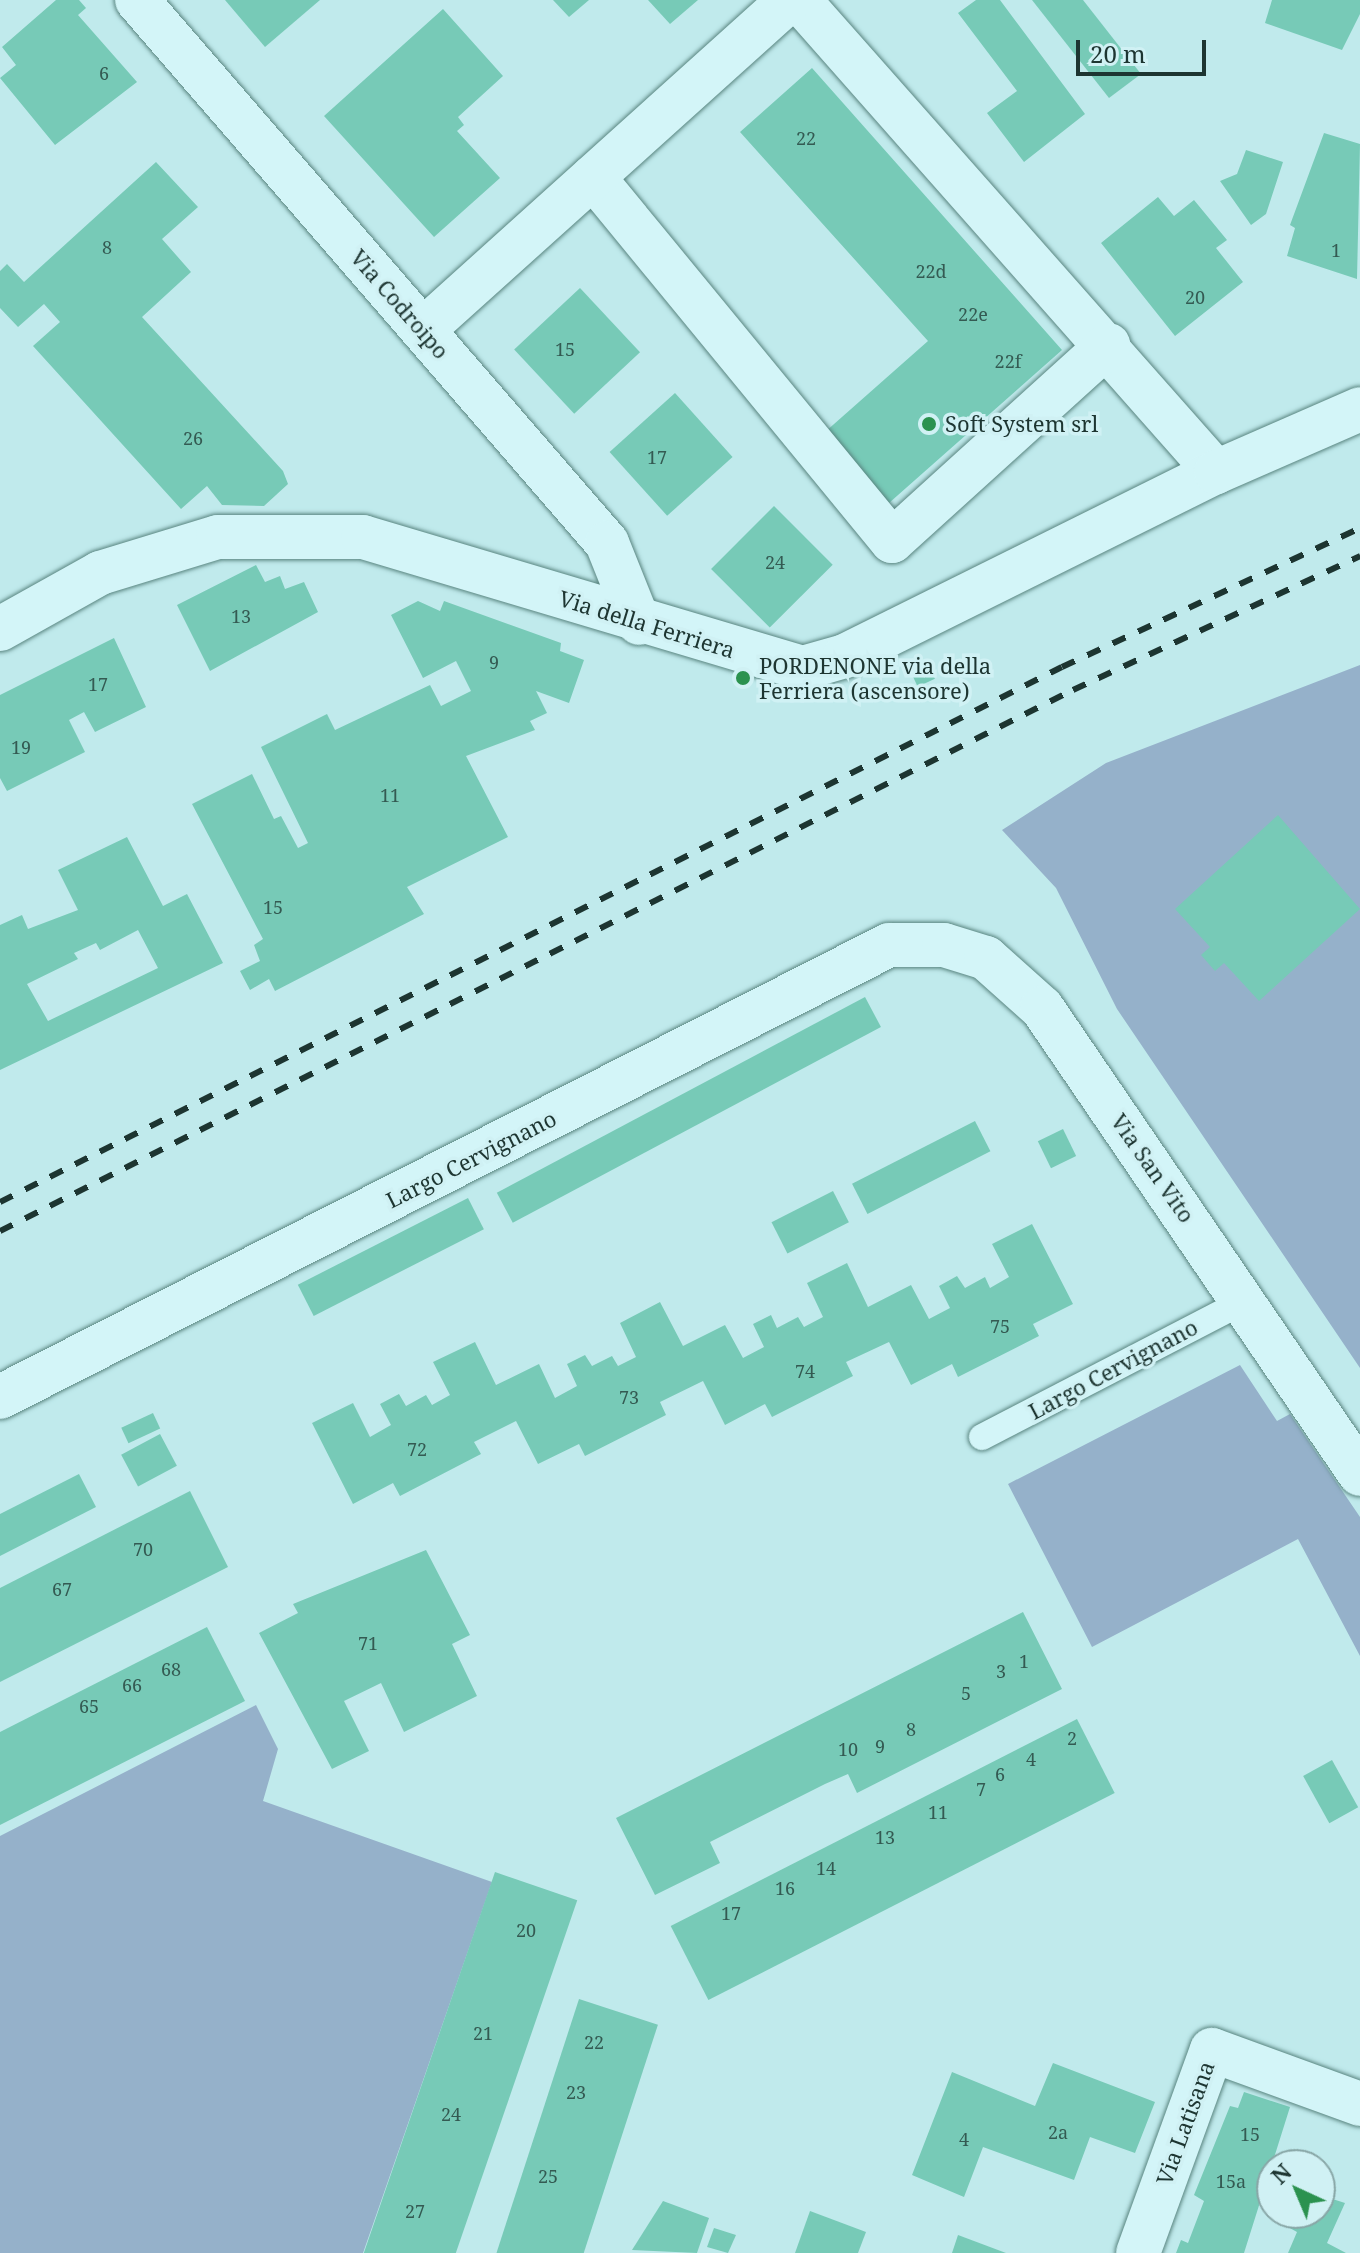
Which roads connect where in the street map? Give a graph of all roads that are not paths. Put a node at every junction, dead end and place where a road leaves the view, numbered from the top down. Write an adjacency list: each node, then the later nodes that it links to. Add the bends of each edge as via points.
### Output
1 (137, 0): 5 (street, Via Codroipo)
2 (789, 0): 4 (street)
3 (799, 0): 6 (street)
4 (593, 177): 5 (street); 6 (street, via 892,541)
5 (423, 330): 9 (street, Via Codroipo, via 607,543)
6 (1108, 345): 8 (street)
7 (1360, 409): 8 (street, Via della Ferriera)
8 (1216, 472): 9 (street, Via della Ferriera, via 845,656 803,668)
9 (639, 623): 10 (street, Via della Ferriera, via 363,537 285,534 218,537 100,573)
10 (0, 629)
11 (889, 945): 12 (street, Via San Vito, via 944,945 986,958 1019,982); 13 (street, Largo Cervignano)
12 (1244, 1301): 14 (lane, Largo Cervignano); 15 (street, Via San Vito)
13 (0, 1397)
14 (982, 1437)
15 (1360, 1474)
16 (1360, 2104): 17 (street, Via Latisana, via 1212,2050)
17 (1138, 2253)

